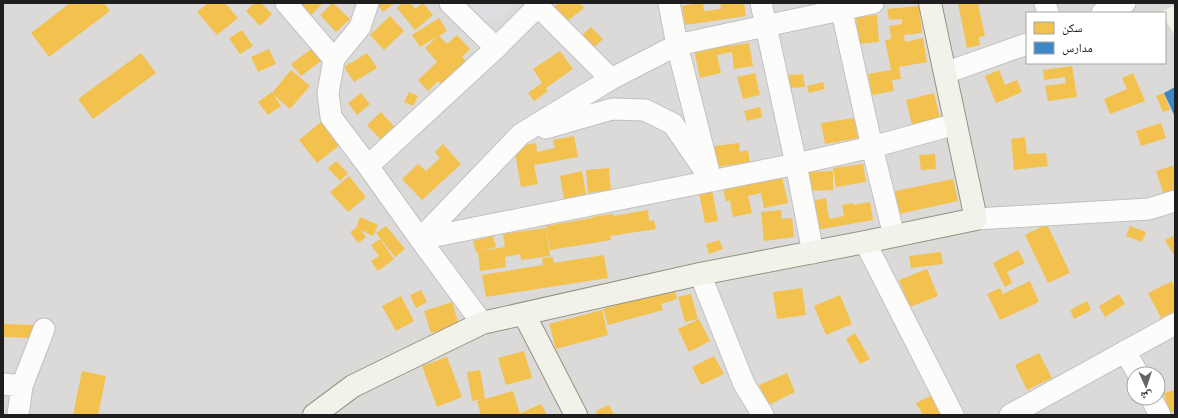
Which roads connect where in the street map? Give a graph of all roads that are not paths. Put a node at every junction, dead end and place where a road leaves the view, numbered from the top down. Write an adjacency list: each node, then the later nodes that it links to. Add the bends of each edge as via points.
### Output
1 (286, 3): 16 (street)
2 (368, 3): 16 (street, via 360,27)
3 (450, 3): 15 (street)
4 (669, 3): 14 (street)
5 (761, 3): 12 (street)
6 (873, 3): 10 (street)
7 (930, 3): 17 (street)
8 (1125, 3): 11 (street)
9 (536, 5): 15 (street); 18 (street)
10 (841, 6): 12 (street); 21 (street)
11 (1104, 12)
12 (766, 25): 14 (street); 22 (street)
13 (1026, 44): 17 (street)
14 (677, 45): 18 (street); 24 (street)
15 (496, 48): 23 (street)
16 (334, 59): 23 (street, via 328,92 331,117)
17 (945, 72): 19 (street)
18 (611, 79): 20 (street)
19 (956, 124): 21 (street); 26 (street)
20 (522, 134): 24 (street, via 612,109 646,110 673,124); 28 (street)
21 (872, 147): 22 (street); 27 (street)
22 (796, 164): 24 (street); 30 (street)
23 (368, 166): 28 (street)
24 (712, 181): 28 (street)
25 (1175, 201): 26 (street, via 1149,209)
26 (976, 219): 27 (street)
27 (894, 236): 29 (street)
28 (420, 239): 33 (street)
29 (865, 242): 30 (street); 44 (street)
30 (813, 252): 31 (street)
31 (700, 274): 32 (street); 43 (street, via 744,384)
32 (524, 314): 33 (street); 42 (street)
33 (482, 323): 41 (street, via 353,386)
34 (1175, 324): 36 (street)
35 (44, 329): 38 (street)
36 (1125, 351): 37 (street); 45 (street)
37 (1133, 366)
38 (12, 385): 40 (street)
39 (1155, 406): 46 (street)
40 (18, 415)
41 (314, 415)
42 (576, 415)
43 (763, 415)
44 (953, 415)
45 (1010, 415)
46 (1160, 415)

